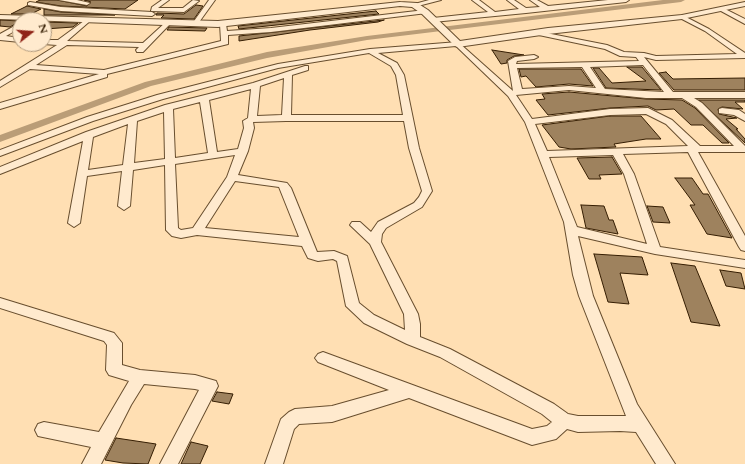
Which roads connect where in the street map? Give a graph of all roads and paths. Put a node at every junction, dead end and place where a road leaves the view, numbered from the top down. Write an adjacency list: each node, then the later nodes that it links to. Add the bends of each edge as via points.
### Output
1 (62, 0): 2 (street)
2 (67, 0): 9 (street)
3 (212, 0): 31 (street)
4 (438, 0): 14 (street)
5 (475, 0): 20 (street)
6 (510, 0): 18 (street)
7 (533, 0): 15 (street)
8 (626, 0): 15 (street)
9 (91, 2): 13 (street)
10 (195, 3): 13 (street, via 184,10)
11 (30, 4): 16 (street)
12 (745, 4): 17 (street)
13 (158, 5): 16 (street); 28 (street)
14 (414, 5): 19 (street); 32 (street, via 400,4)
15 (547, 8): 18 (street)
16 (79, 10): 25 (street)
17 (723, 10): 23 (street); 29 (street)
18 (526, 11): 20 (street)
19 (425, 12): 27 (street); 34 (street)
20 (494, 14): 27 (street)
21 (0, 16): 22 (street)
22 (12, 17)
23 (682, 17): 35 (street); 46 (street, via 707,30)
24 (52, 19): 25 (street)
25 (67, 19): 26 (street)
26 (88, 20): 28 (street); 40 (street)
27 (434, 21): 38 (street)
28 (149, 22): 30 (street)
29 (745, 22)
30 (168, 23): 31 (street); 42 (street)
31 (195, 24): 32 (street)
32 (223, 24): 34 (street)
33 (12, 30): 36 (street)
34 (224, 33): 49 (street, via 226,41 222,44)
35 (536, 33): 38 (street); 45 (street, via 607,47 623,54)
36 (0, 38): 37 (street)
37 (10, 39): 41 (street)
38 (455, 41): 43 (street); 58 (street)
39 (52, 42): 40 (street)
40 (62, 43): 42 (street); 51 (street)
41 (0, 45)
42 (145, 45): 49 (street)
43 (370, 51): 44 (street); 68 (street, via 397,70)
44 (358, 53): 54 (street); 77 (street, via 278,66 160,97 90,119)
45 (639, 55): 46 (street, via 656,58); 48 (street)
46 (745, 56)
47 (534, 57): 52 (street, via 513,59)
48 (645, 62): 50 (street); 59 (street)
49 (129, 64): 53 (street)
50 (584, 64): 52 (street); 57 (street)
51 (30, 66): 53 (street); 55 (street)
52 (512, 66): 58 (street)
53 (104, 72): 63 (street, via 101,77)
54 (288, 73): 56 (street); 67 (street)
55 (0, 85)
56 (256, 85): 62 (street); 66 (street)
57 (602, 91): 58 (street, via 569,88); 59 (street)
58 (515, 93): 71 (street)
59 (671, 95): 60 (street)
60 (684, 95): 61 (street); 74 (street, via 710,115)
61 (745, 95)
62 (204, 98): 64 (street); 79 (street)
63 (0, 106)
64 (168, 107): 70 (street); 80 (street)
65 (722, 111): 69 (street, via 736,112)
66 (252, 118): 67 (street); 75 (street, via 248,121 249,128)
67 (286, 118): 68 (street)
68 (408, 118): 91 (street, via 427,191 418,205 382,225 376,234)
69 (745, 118)
70 (133, 120): 72 (street); 81 (street)
71 (530, 122): 73 (street, via 610,112 648,111 670,122); 78 (street)
72 (89, 134): 82 (street); 83 (street)
73 (694, 149): 74 (street); 76 (street); 92 (street)
74 (744, 149)
75 (243, 151): 79 (street); 84 (street)
76 (616, 151): 78 (street); 93 (street, via 629,174)
77 (0, 154)
78 (543, 154): 88 (street)
79 (213, 155): 80 (street)
80 (170, 161): 81 (street); 89 (street, via 172,230 181,234)
81 (129, 167): 83 (street); 85 (street)
82 (0, 171)
83 (81, 174): 86 (street)
84 (232, 177): 89 (street); 90 (street, via 282,184 290,194)
85 (124, 206)
86 (74, 223)
87 (356, 225): 91 (street)
88 (571, 230): 93 (street); 101 (street, via 586,296 630,408)
89 (197, 231): 90 (street)
90 (306, 242): 96 (street, via 314,257 334,255 343,259 351,300 359,312)
91 (375, 242): 96 (street, via 411,314)
92 (745, 247)
93 (655, 250): 94 (street)
94 (745, 264)
95 (0, 303): 98 (street, via 109,337 115,343 114,370)
96 (412, 340): 100 (street, via 445,353 548,409)
97 (323, 358): 99 (street)
98 (140, 377): 103 (street); 105 (street, via 195,382 210,386)
99 (409, 391): 100 (street, via 532,437 550,433); 106 (street, via 332,414 295,417 287,425)
100 (564, 421): 101 (street, via 578,424)
101 (640, 425): 107 (street)
102 (44, 430): 103 (street)
103 (104, 441): 104 (street)
104 (91, 464)
105 (169, 464)
106 (274, 464)
107 (666, 464)

